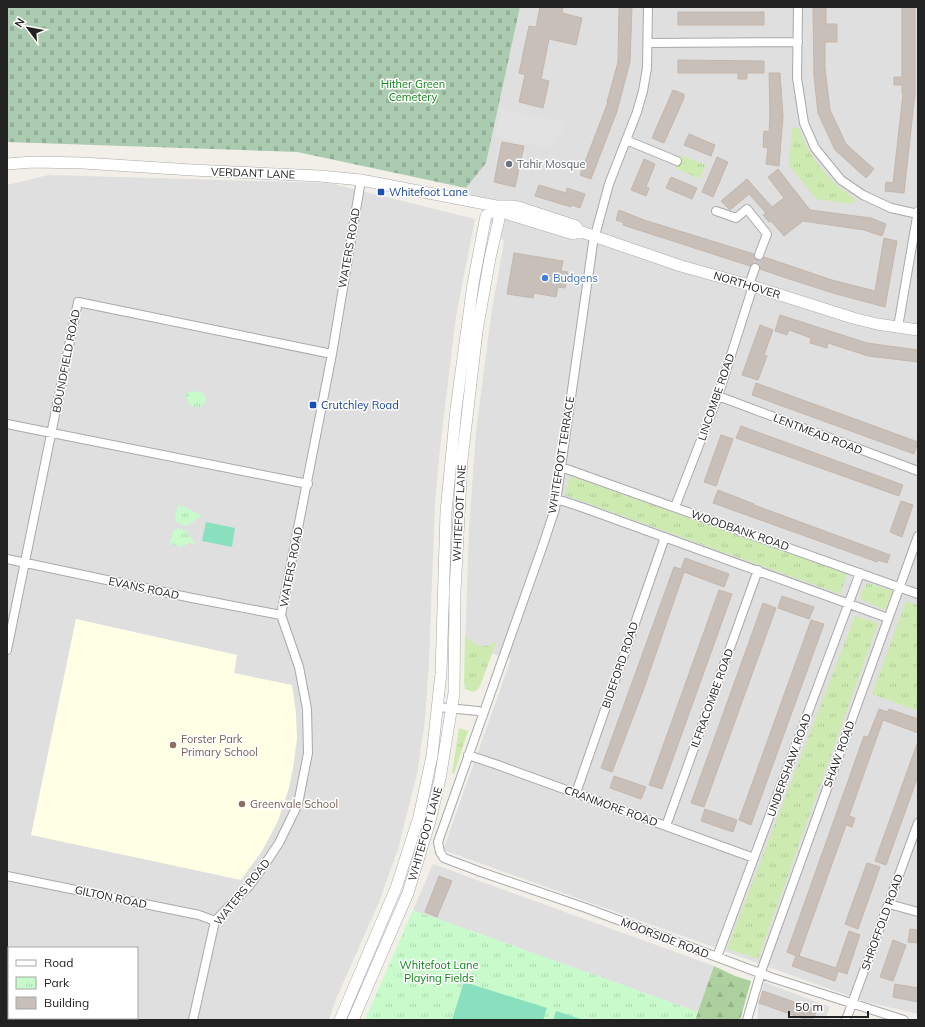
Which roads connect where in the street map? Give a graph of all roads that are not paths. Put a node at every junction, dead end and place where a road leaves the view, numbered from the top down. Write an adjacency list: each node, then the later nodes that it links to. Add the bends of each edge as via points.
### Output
1 (648, 7): 4 (street, WHITEFOOT TERRACE)
2 (798, 7): 3 (street)
3 (798, 42): 4 (street); 11 (street, via 798,78 804,123 815,148 841,180 862,195 891,208)
4 (648, 44): 5 (street, WHITEFOOT TERRACE, via 643,91)
5 (626, 140): 6 (street); 12 (street, WHITEFOOT TERRACE)
6 (677, 161)
7 (7, 164): 8 (street, VERDANT LANE, via 112,164)
8 (361, 180): 9 (street, VERDANT LANE); 18 (street, WATERS ROAD)
9 (496, 206): 12 (street, NORTHOVER, via 518,207 576,226 579,231); 39 (street, WHITEFOOT LANE, via 486,216 484,226 473,284 456,409 446,512); 40 (street, WHITEFOOT LANE, via 499,219 477,332 462,460)
10 (716, 211): 13 (street, via 736,218 747,210 767,234)
11 (918, 213): 16 (street)
12 (594, 236): 15 (street, NORTHOVER, via 681,266); 22 (street, WHITEFOOT TERRACE)
13 (760, 256)
14 (755, 268): 15 (street, LINCOMBE ROAD)
15 (751, 286): 16 (street, NORTHOVER, via 853,318); 19 (street, LINCOMBE ROAD)
16 (898, 327): 17 (street, NORTHOVER)
17 (918, 330)
18 (332, 354): 21 (street, BOUNDFIELD ROAD, via 78,302); 24 (street, WATERS ROAD)
19 (718, 396): 23 (street, LENTMEAD ROAD); 26 (street, LINCOMBE ROAD)
20 (7, 424): 21 (street)
21 (52, 433): 24 (street); 30 (street, BOUNDFIELD ROAD)
22 (561, 467): 25 (street, WHITEFOOT TERRACE); 26 (street, WOODBANK ROAD)
23 (918, 471)
24 (308, 484): 36 (street, WATERS ROAD)
25 (556, 500): 28 (street); 41 (street, WHITEFOOT TERRACE, via 543,545)
26 (675, 507): 32 (street, WOODBANK ROAD)
27 (918, 536): 33 (street, SHAW ROAD)
28 (665, 537): 31 (street); 43 (street, BIDEFORD ROAD)
29 (7, 559): 30 (street, EVANS ROAD)
30 (25, 563): 36 (street, EVANS ROAD); 38 (street, BOUNDFIELD ROAD)
31 (758, 570): 35 (street); 45 (street, ILFRACOMBE ROAD)
32 (860, 572): 33 (street, WOODBANK ROAD); 35 (street, UNDERSHAW ROAD)
33 (900, 588): 34 (street, WOODBANK ROAD); 37 (street, SHAW ROAD)
34 (918, 594)
35 (848, 604): 37 (street); 47 (street, UNDERSHAW ROAD)
36 (281, 615): 51 (street, WATERS ROAD, via 299,667 307,709 308,753 298,804 279,843 263,867 240,896)
37 (888, 618): 53 (street, SHAW ROAD)
38 (7, 650)
39 (438, 707): 40 (street); 56 (street, WHITEFOOT LANE, via 428,775 419,817 405,862)
40 (452, 708): 41 (street); 57 (street, WHITEFOOT LANE, via 440,779 417,866 408,893)
41 (483, 713): 42 (street, WHITEFOOT TERRACE)
42 (468, 755): 43 (street, CRANMORE ROAD); 46 (street, WHITEFOOT TERRACE)
43 (576, 793): 45 (street, CRANMORE ROAD)
44 (918, 823): 49 (street, SHROFFOLD ROAD)
45 (666, 826): 47 (street, CRANMORE ROAD)
46 (438, 842): 52 (street, MOORSIDE ROAD, via 444,858)
47 (754, 858): 52 (street, UNDERSHAW ROAD)
48 (7, 876): 51 (street, GILTON ROAD, via 199,915)
49 (889, 904): 50 (street); 54 (street, SHROFFOLD ROAD)
50 (918, 912)
51 (215, 921): 55 (street, WATERS ROAD)
52 (717, 957): 53 (street, MOORSIDE ROAD)
53 (760, 973): 54 (street, MOORSIDE ROAD); 58 (street, SHAW ROAD)
54 (852, 1004): 59 (street, SHROFFOLD ROAD); 60 (street, MOORSIDE ROAD)
55 (193, 1020)
56 (340, 1020)
57 (353, 1020)
58 (746, 1020)
59 (846, 1020)
60 (904, 1020)

